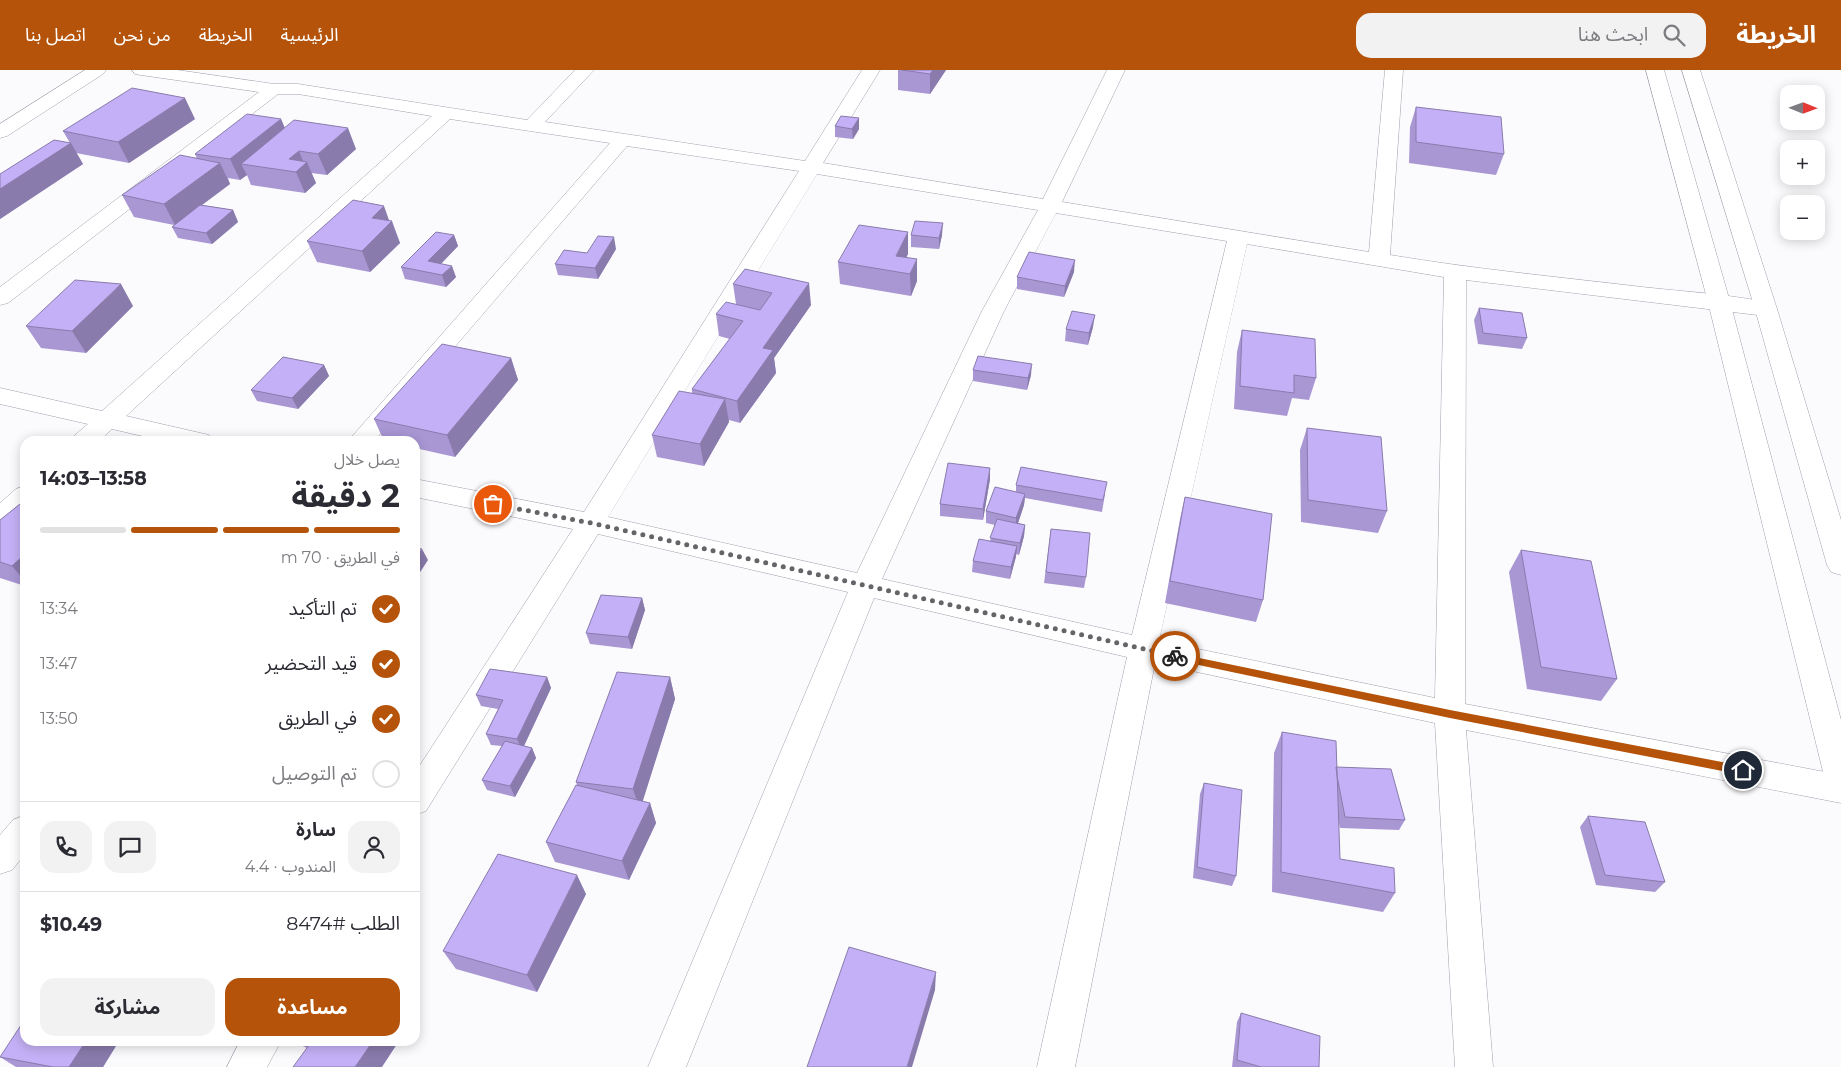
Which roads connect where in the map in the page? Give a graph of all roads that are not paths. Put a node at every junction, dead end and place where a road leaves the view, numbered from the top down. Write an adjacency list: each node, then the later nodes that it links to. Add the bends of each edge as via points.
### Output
1 (97, 70): 14 (street)
2 (141, 70): 10 (street)
3 (585, 70): 13 (street)
4 (871, 70): 16 (street)
5 (1116, 70): 17 (street)
6 (1394, 70): 19 (street)
7 (1656, 70): 22 (street)
8 (1691, 70): 23 (street)
9 (317, 75): 11 (street)
10 (274, 89): 11 (street); 21 (street)
11 (298, 89): 12 (street)
12 (446, 113): 13 (street); 25 (street)
13 (532, 126): 15 (street)
14 (0, 132)
15 (623, 140): 16 (street); 28 (street)
16 (810, 167): 17 (street); 32 (street)
17 (1050, 206): 18 (street); 34 (street, via 993,311)
18 (1238, 238): 19 (street); 35 (street)
19 (1379, 260): 20 (street)
20 (1455, 272): 22 (street); 36 (street)
21 (0, 298)
22 (1720, 302): 23 (street); 37 (street)
23 (1766, 309): 33 (street)
24 (0, 396): 25 (street)
25 (108, 420): 26 (street); 27 (street)
26 (90, 436)
27 (178, 436)
28 (364, 436)
29 (420, 489): 32 (street)
30 (20, 500): 31 (street)
31 (0, 518)
32 (591, 523): 34 (street); 39 (street)
33 (1841, 565)
34 (865, 585): 35 (street); 44 (street)
35 (1142, 650): 36 (street); 45 (street)
36 (1450, 714): 38 (street); 46 (street)
37 (1841, 780)
38 (1841, 789)
39 (420, 793)
40 (20, 836): 41 (street)
41 (0, 859)
42 (259, 1046): 43 (street)
43 (246, 1067)
44 (667, 1067)
45 (1056, 1067)
46 (1474, 1067)

